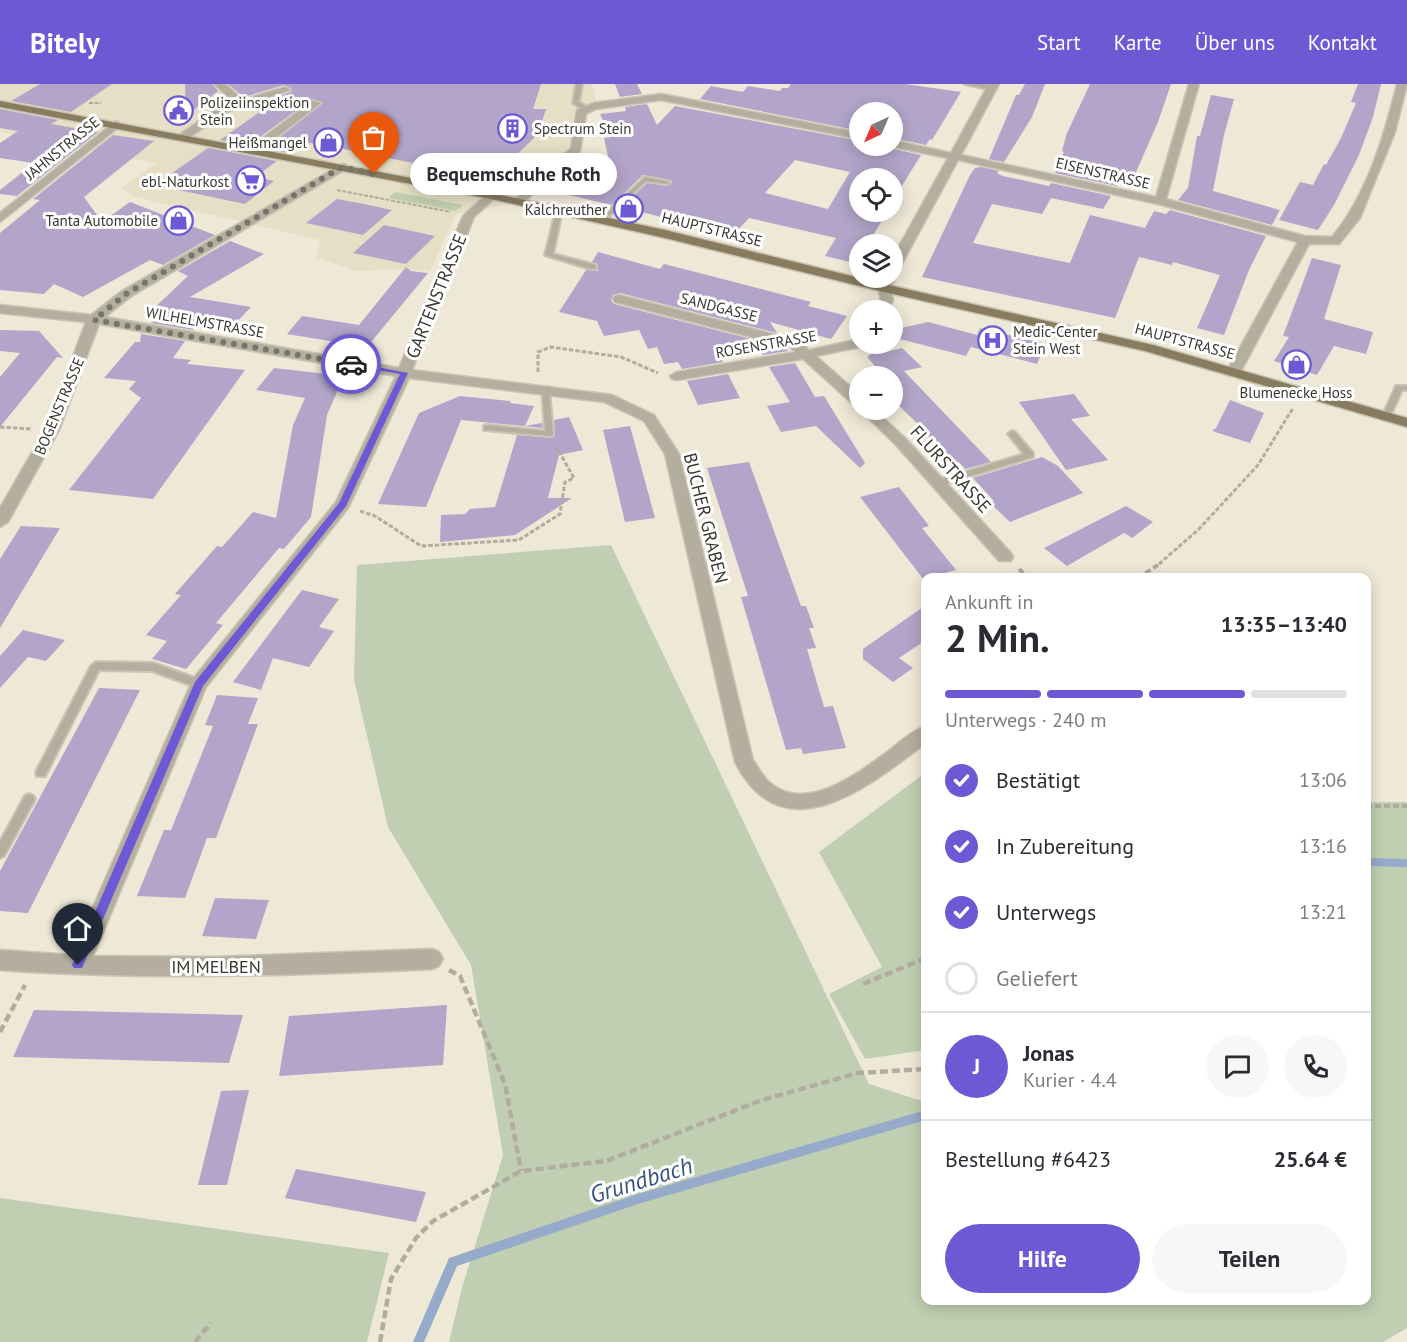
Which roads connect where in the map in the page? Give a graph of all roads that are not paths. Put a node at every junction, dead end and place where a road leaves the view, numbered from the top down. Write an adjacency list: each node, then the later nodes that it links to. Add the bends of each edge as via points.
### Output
1 (219, 84): 12 (street)
2 (579, 84): 13 (lane, via 576,103)
3 (663, 84): 9 (street)
4 (968, 84): 7 (street)
5 (1194, 84): 24 (street)
6 (1402, 84): 28 (street, EISENSTRASSE, via 1390,132 1354,218 1335,242)
7 (993, 85): 19 (street)
8 (285, 90): 12 (street)
9 (661, 97): 13 (street); 15 (street)
10 (316, 103): 18 (street)
11 (0, 104): 14 (main road, HAUPTSTRASSE)
12 (242, 104): 16 (street, via 222,110)
13 (586, 109): 23 (street, via 581,112 576,149)
14 (116, 124): 16 (main road, HAUPTSTRASSE); 26 (street, JAHNSTRASSE)
15 (849, 134)
16 (183, 137): 18 (main road, HAUPTSTRASSE)
17 (903, 145): 19 (street, EISENSTRASSE)
18 (252, 151): 20 (main road, HAUPTSTRASSE)
19 (955, 155): 24 (street, EISENSTRASSE); 29 (street)
20 (342, 167): 22 (main road, HAUPTSTRASSE); 35 (street, via 126,294)
21 (667, 182): 27 (lane, via 645,179)
22 (491, 196): 23 (main road, HAUPTSTRASSE); 39 (street, GARTENSTRASSE, via 469,216)
23 (519, 201): 25 (main road, HAUPTSTRASSE)
24 (1160, 201): 28 (street, EISENSTRASSE)
25 (562, 211): 27 (main road, HAUPTSTRASSE); 30 (lane, via 549,255)
26 (0, 219)
27 (602, 220): 31 (main road, HAUPTSTRASSE)
28 (1305, 240): 38 (street)
29 (903, 251)
30 (593, 267)
31 (849, 275)
32 (903, 287): 38 (main road, HAUPTSTRASSE)
33 (619, 299): 37 (street, SANDGASSE, via 769,336 795,344)
34 (0, 309): 35 (street, WILHELMSTRASSE)
35 (94, 320): 39 (street, WILHELMSTRASSE); 50 (street, BOGENSTRASSE, via 52,429)
36 (849, 345): 37 (street, ROSENSTRASSE)
37 (807, 354): 40 (street, ROSENSTRASSE); 43 (street)
38 (1234, 371): 44 (main road, HAUPTSTRASSE)
39 (404, 373): 41 (street, BUCHER GRABEN); 52 (street, GARTENSTRASSE, via 343,504)
40 (677, 376)
41 (542, 388): 47 (lane, via 549,434); 53 (street, BUCHER GRABEN, via 607,398 649,418 672,454 744,762 772,797 803,803 824,799 843,791)
42 (1407, 388): 44 (lane, via 1399,388)
43 (849, 393)
44 (1386, 417): 46 (main road, HAUPTSTRASSE)
45 (878, 420): 49 (street, FLURSTRASSE)
46 (1407, 423)
47 (487, 428)
48 (1012, 434): 49 (lane, via 1030,454)
49 (938, 483): 51 (street, FLURSTRASSE)
50 (0, 522)
51 (1005, 557)
52 (199, 684): 54 (lane, via 153,667 96,666); 59 (street, GARTENSTRASSE)
53 (921, 736)
54 (41, 773)
55 (29, 799): 56 (lane)
56 (0, 853)
57 (432, 959): 59 (street, IM MELBEN, via 285,966)
58 (0, 960): 59 (street, IM MELBEN)
59 (78, 965)

